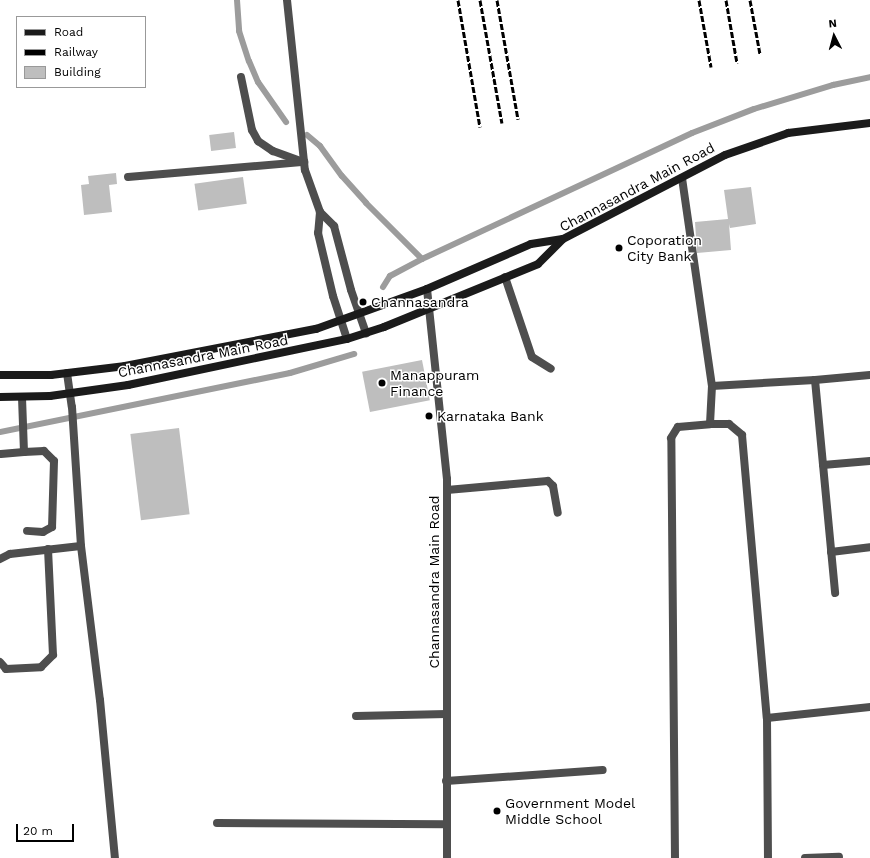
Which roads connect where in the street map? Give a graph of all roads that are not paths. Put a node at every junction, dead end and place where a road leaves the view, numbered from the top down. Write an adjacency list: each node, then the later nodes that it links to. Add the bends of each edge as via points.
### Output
1 (287, 0): 4 (street)
2 (241, 76): 4 (street, via 252,130 258,141 273,151)
3 (870, 122): 6 (main road, Channasandra Main Road, via 788,133 725,155)
4 (304, 162): 5 (street); 7 (street)
5 (128, 177)
6 (682, 178): 8 (main road, Channasandra Main Road); 21 (street)
7 (320, 212): 12 (street, via 334,226); 13 (street, via 318,233)
8 (563, 239): 9 (main road, Channasandra Main Road, via 538,264); 10 (main road, Channasandra Main Road, via 531,244)
9 (505, 276): 11 (main road, Channasandra Main Road); 16 (street, via 532,356)
10 (427, 289): 11 (street); 12 (main road, Channasandra Main Road)
11 (429, 308): 14 (main road, Channasandra Main Road); 30 (street, Channasandra Main Road)
12 (360, 315): 13 (main road, Channasandra Main Road); 14 (street)
13 (341, 322): 15 (street); 17 (main road, Channasandra Main Road, via 125,366)
14 (366, 332): 15 (main road, Channasandra Main Road)
15 (347, 339): 22 (main road, Channasandra Main Road, via 135,384)
16 (551, 369)
17 (67, 373): 18 (main road, Channasandra Main Road); 22 (street)
18 (0, 375)
19 (870, 375): 20 (street)
20 (816, 380): 21 (street); 29 (street)
21 (712, 386): 25 (street)
22 (71, 393): 24 (main road, Channasandra Main Road); 33 (street)
23 (0, 397): 24 (main road, Channasandra Main Road)
24 (22, 398): 26 (street)
25 (710, 424): 43 (street, via 729,424 742,435); 51 (street, via 678,427 671,438)
26 (24, 452): 27 (street); 32 (street, via 44,452 54,461 52,527 43,532)
27 (1, 454)
28 (870, 461): 29 (street)
29 (823, 465): 36 (street)
30 (447, 490): 31 (street, via 548,481 553,486); 41 (street, Channasandra Main Road)
31 (558, 513)
32 (27, 531)
33 (81, 546): 35 (street); 49 (street, via 100,700)
34 (870, 547): 36 (street)
35 (48, 549): 37 (street, via 10,554); 39 (street, via 53,655 41,667 6,669)
36 (831, 552): 38 (street)
37 (0, 559)
38 (835, 594)
39 (0, 662)
40 (870, 707): 43 (street)
41 (447, 714): 42 (street); 45 (street, Channasandra Main Road)
42 (356, 716)
43 (767, 718): 52 (street)
44 (603, 770): 45 (street)
45 (446, 781): 47 (street, Channasandra Main Road)
46 (217, 823): 47 (street)
47 (446, 824): 50 (street, Channasandra Main Road)
48 (839, 857): 53 (street)
49 (115, 858)
50 (446, 858)
51 (675, 858)
52 (768, 858)
53 (805, 858)

